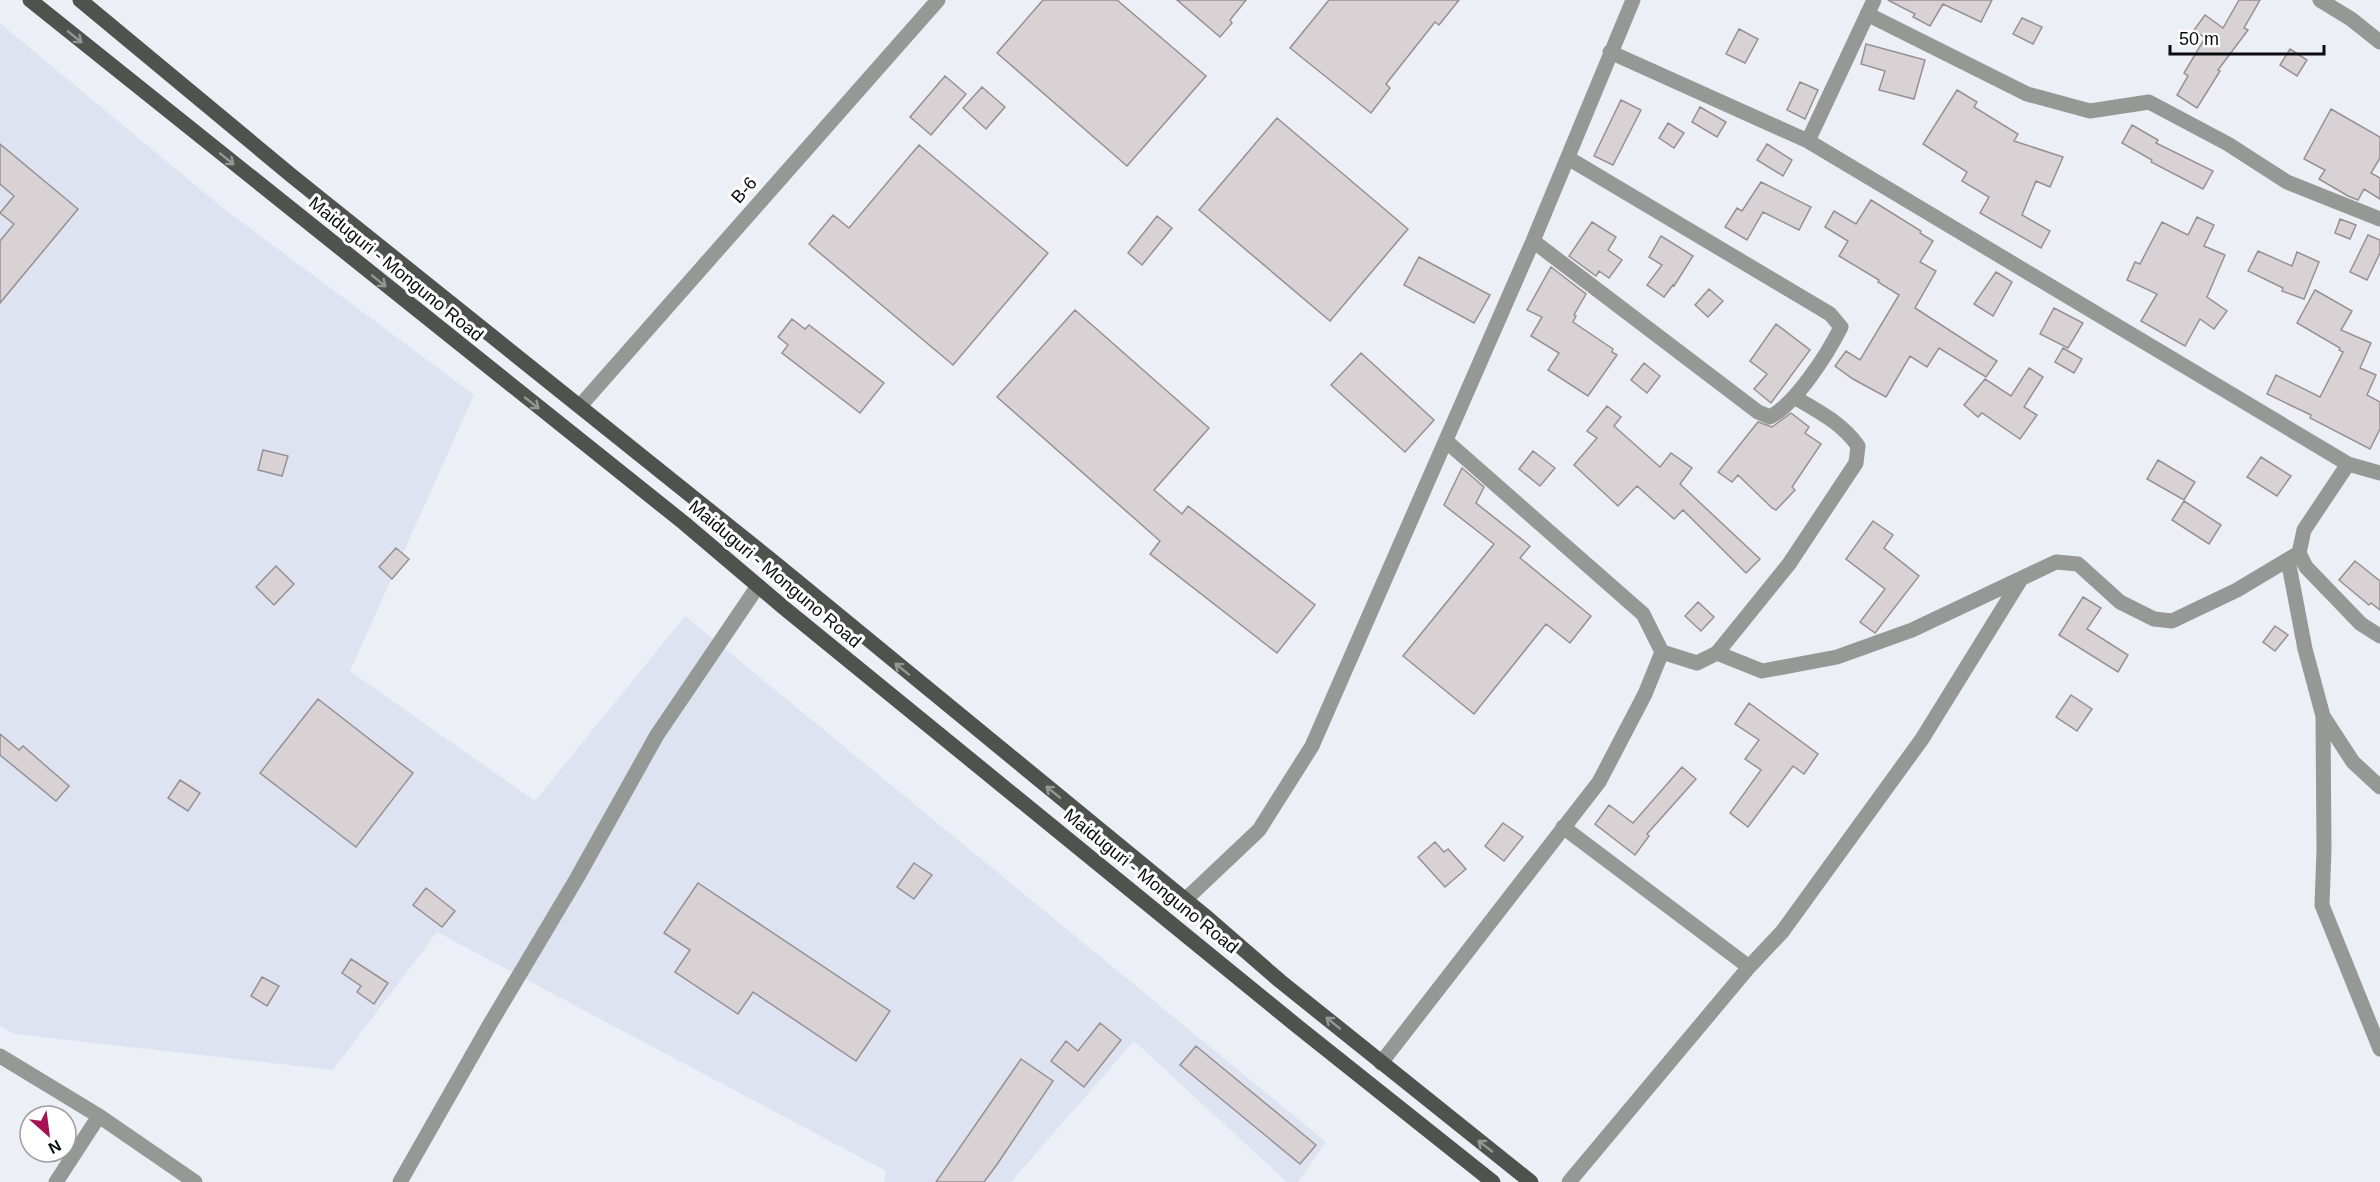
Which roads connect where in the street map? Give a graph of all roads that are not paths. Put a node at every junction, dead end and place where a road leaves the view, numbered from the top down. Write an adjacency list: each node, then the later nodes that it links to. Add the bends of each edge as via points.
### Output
1 (30, 0): 20 (main road, Maiduguri - Monguno Road, one-way to 20)
2 (80, 0): 14 (main road, Maiduguri - Monguno Road)
3 (938, 0): 14 (street, B-6)
4 (1633, 0): 8 (street)
5 (2320, 0): 7 (street)
6 (1870, 7): 9 (street); 11 (street, via 2027,94 2090,111 2149,102 2228,144 2287,182)
7 (2380, 42)
8 (1610, 52): 9 (street); 10 (street)
9 (1808, 141): 16 (street)
10 (1568, 158): 12 (street); 13 (street, via 1830,314 1841,327 1832,346)
11 (2380, 219)
12 (1533, 242): 13 (street, via 1758,412 1770,417); 15 (street)
13 (1794, 397): 23 (street, via 1849,433 1858,446 1856,463 1789,564)
14 (580, 406): 27 (main road, Maiduguri - Monguno Road, one-way to 14)
15 (1446, 441): 22 (street, via 1643,614); 27 (street, via 1312,746 1259,830)
16 (2348, 464): 17 (street); 18 (street, via 2304,530)
17 (2380, 473)
18 (2294, 556): 19 (street, via 2237,590 2172,621 2154,619 2120,602 2078,564 2056,562); 21 (street, via 2361,624); 24 (street, via 2305,649)
19 (2021, 579): 23 (street, via 1912,630 1837,657 1762,671); 28 (street, via 1922,739 1782,933)
20 (758, 586): 35 (street, via 657,735); 36 (main road, Maiduguri - Monguno Road)
21 (2380, 636)
22 (1662, 652): 23 (street, via 1697,663); 26 (street, via 1645,694 1599,782)
23 (1717, 653)
24 (2323, 716): 25 (street, via 2353,762); 29 (street, via 2322,905)
25 (2380, 787)
26 (1563, 827): 28 (street); 31 (street)
27 (1185, 900): 31 (main road, Maiduguri - Monguno Road, one-way to 27)
28 (1749, 967): 38 (street)
29 (2380, 1049)
30 (0, 1056): 32 (street)
31 (1381, 1063): 37 (main road, Maiduguri - Monguno Road, one-way to 31)
32 (99, 1116): 33 (street); 34 (street)
33 (56, 1182)
34 (195, 1182)
35 (400, 1182)
36 (1492, 1182)
37 (1531, 1182)
38 (1569, 1182)

